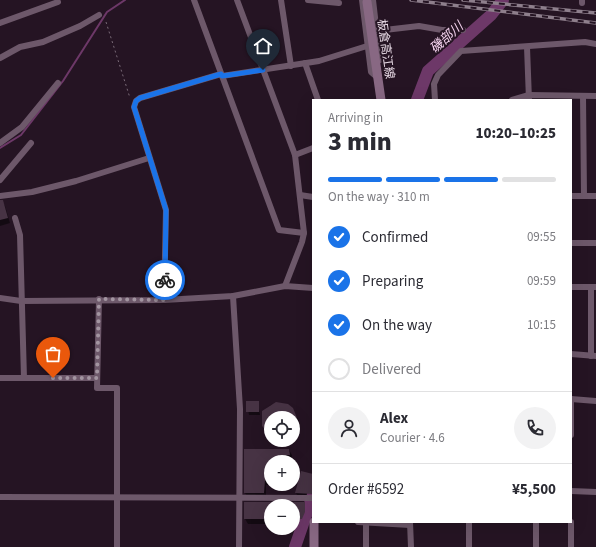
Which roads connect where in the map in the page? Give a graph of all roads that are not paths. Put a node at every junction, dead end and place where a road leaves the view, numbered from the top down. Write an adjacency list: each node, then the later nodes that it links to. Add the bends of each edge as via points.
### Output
1 (194, 0): 19 (street)
2 (237, 0): 18 (street)
3 (281, 0): 17 (street)
4 (308, 0): 7 (street)
5 (367, 1): 11 (street); 13 (street); 20 (main road, 板倉高江線)
6 (58, 2): 9 (street)
7 (338, 3)
8 (99, 16): 15 (street, via 44,42 20,47)
9 (0, 23)
10 (463, 30): 11 (street, via 419,26)
11 (376, 31): 20 (street, via 382,73)
12 (596, 44): 14 (street, via 585,42)
13 (367, 46): 16 (street, via 334,58); 20 (street, via 371,72)
14 (527, 48): 24 (street); 27 (street, via 461,51 438,75 434,84)
15 (0, 58)
16 (305, 64): 17 (street); 25 (street)
17 (291, 66): 18 (street)
18 (263, 70): 19 (street); 31 (street)
19 (221, 75): 32 (street, via 136,101 134,107); 41 (street, via 279,230)
20 (378, 78): 26 (main road, 板倉高江線)
21 (58, 83): 28 (street, via 22,127)
22 (583, 96): 23 (street); 24 (street); 37 (street)
23 (596, 96)
24 (529, 98)
25 (318, 99)
26 (381, 99)
27 (435, 99)
28 (0, 143)
29 (31, 143): 33 (street)
30 (312, 148): 31 (street)
31 (295, 155): 34 (street)
32 (149, 158): 35 (street, via 76,181 32,192); 51 (street, via 166,210)
33 (0, 180)
34 (300, 195): 39 (street); 41 (street)
35 (0, 196)
36 (572, 196): 37 (street)
37 (584, 196): 38 (street)
38 (596, 196)
39 (312, 197)
40 (15, 218): 52 (street, via 20,234)
41 (304, 233): 44 (street)
42 (572, 243): 43 (street)
43 (596, 243)
44 (285, 286): 47 (street); 48 (street)
45 (572, 287): 46 (street)
46 (593, 287): 54 (street)
47 (312, 288)
48 (233, 296): 51 (street); 64 (street, via 240,409)
49 (0, 298): 52 (street)
50 (99, 299): 51 (street); 52 (street); 57 (street)
51 (164, 300)
52 (21, 301): 56 (street)
53 (572, 354): 54 (street)
54 (593, 356)
55 (0, 378): 56 (street)
56 (24, 378): 57 (street)
57 (97, 378): 63 (street, via 97,388 117,388)
58 (572, 399): 59 (street)
59 (596, 401)
60 (572, 491): 61 (street)
61 (596, 492)
62 (0, 497): 63 (street)
63 (117, 498): 64 (street); 72 (street)
64 (239, 498): 65 (street); 73 (street)
65 (312, 498)
66 (314, 523): 74 (main road)
67 (366, 523): 75 (street)
68 (410, 523): 76 (street)
69 (469, 523): 77 (street)
70 (536, 523): 78 (street)
71 (571, 523): 79 (street)
72 (116, 547)
73 (239, 547)
74 (314, 547)
75 (366, 547)
76 (411, 547)
77 (469, 547)
78 (536, 547)
79 (571, 547)

